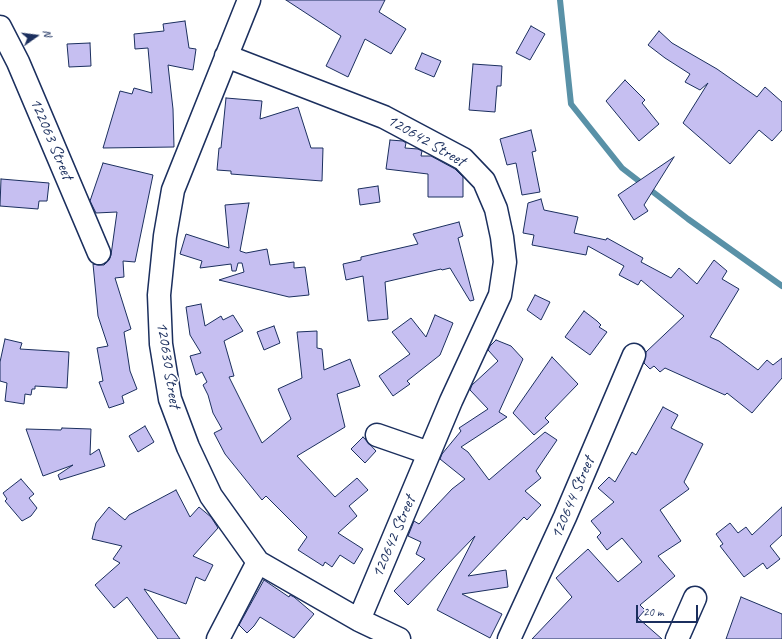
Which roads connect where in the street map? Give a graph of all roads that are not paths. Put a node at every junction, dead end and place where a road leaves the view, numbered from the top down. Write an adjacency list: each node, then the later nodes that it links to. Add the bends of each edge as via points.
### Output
1 (249, 0): 3 (street, 120630 Street)
2 (0, 27): 4 (street, 122063 Street, via 18,62)
3 (226, 56): 7 (street, 120642 Street, via 384,117 463,159 484,181 496,209 502,237 505,262 500,294); 8 (street, 120630 Street, via 173,190 159,295 161,344 170,399 188,448 211,496)
4 (99, 253)
5 (634, 355): 13 (street, 120644 Street, via 565,517)
6 (377, 435): 7 (street)
7 (429, 453): 10 (street, 120642 Street)
8 (258, 562): 10 (street, 120630 Street); 11 (street)
9 (695, 598): 14 (street)
10 (359, 620): 12 (street, 120630 Street)
11 (218, 639)
12 (399, 639)
13 (509, 639)
14 (677, 639)

